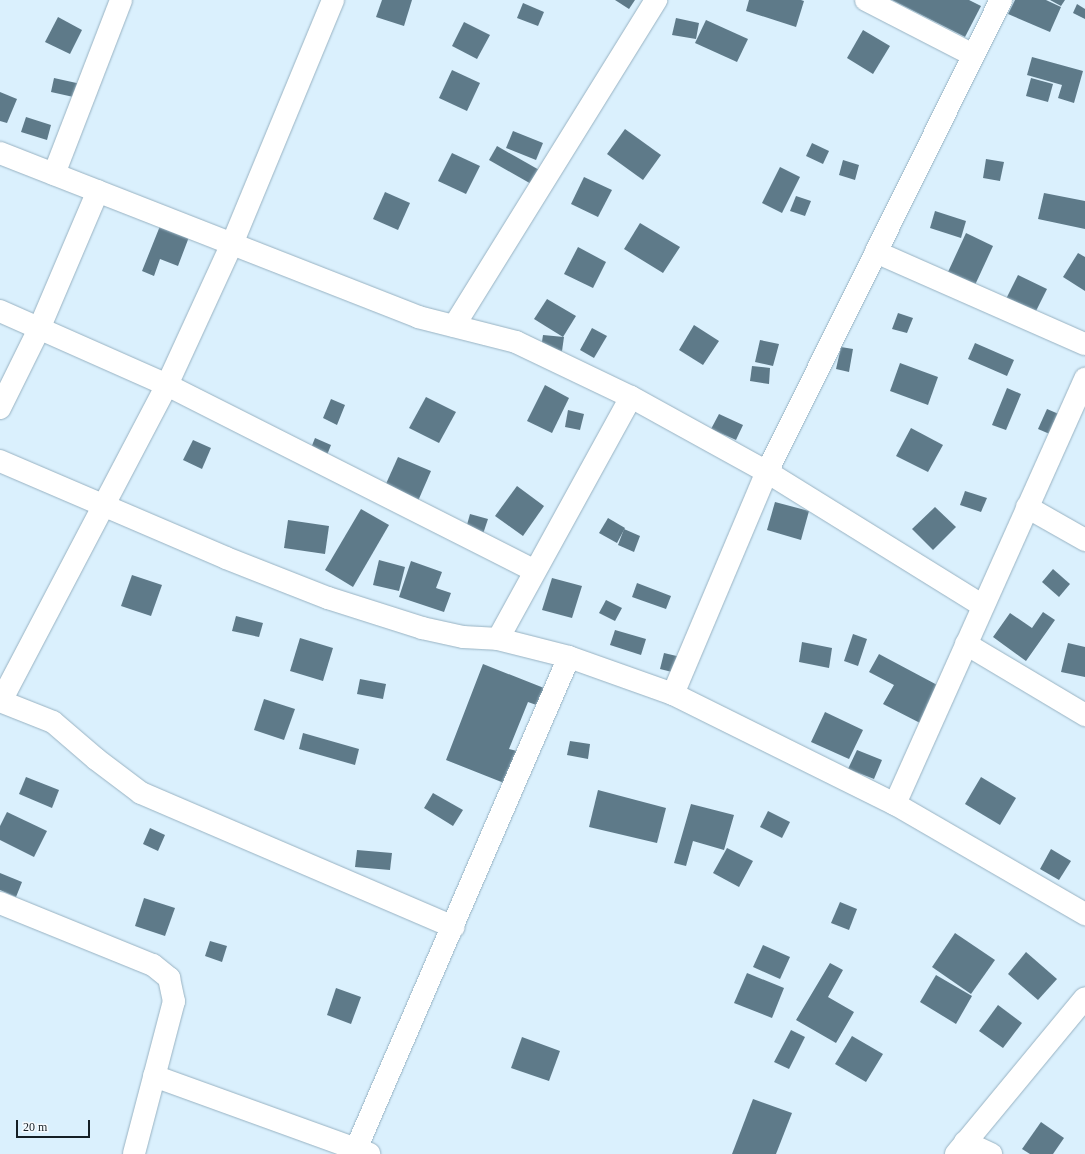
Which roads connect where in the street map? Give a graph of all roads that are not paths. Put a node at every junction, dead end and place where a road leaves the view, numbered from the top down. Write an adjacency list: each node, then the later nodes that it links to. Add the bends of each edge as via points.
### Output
1 (121, 0): 8 (street)
2 (334, 0): 10 (street)
3 (656, 0): 13 (street)
4 (866, 0): 6 (street)
5 (1001, 0): 6 (street)
6 (973, 55): 11 (street)
7 (0, 153): 8 (street)
8 (54, 174): 9 (street)
9 (98, 191): 10 (street); 14 (street)
10 (232, 244): 13 (street, via 411,314); 17 (street)
11 (876, 252): 15 (street); 21 (street)
12 (0, 312): 14 (street)
13 (454, 326): 18 (street, via 516,342)
14 (39, 329): 17 (street); 19 (street)
15 (1085, 344)
16 (1085, 379): 23 (street)
17 (167, 385): 22 (street); 25 (street)
18 (631, 398): 21 (street); 25 (street)
19 (0, 408)
20 (0, 461): 22 (street)
21 (767, 472): 26 (street); 30 (street)
22 (104, 506): 27 (street, via 328,598 422,628 463,637); 31 (street)
23 (1027, 507): 24 (street); 26 (street)
24 (1085, 540)
25 (534, 570): 27 (street)
26 (983, 606): 28 (street)
27 (498, 639): 29 (street)
28 (966, 644): 32 (street); 33 (street)
29 (569, 657): 30 (street); 36 (street)
30 (673, 694): 33 (street)
31 (1, 701): 36 (street, via 53,722 141,793)
32 (1085, 715)
33 (895, 804): 35 (street)
34 (0, 903): 38 (street, via 153,965 169,978 174,1001)
35 (1085, 914)
36 (454, 927): 40 (street)
37 (1085, 998): 39 (street)
38 (154, 1076): 40 (street); 41 (street)
39 (960, 1148): 42 (street)
40 (362, 1152)
41 (134, 1154)
42 (991, 1154)

